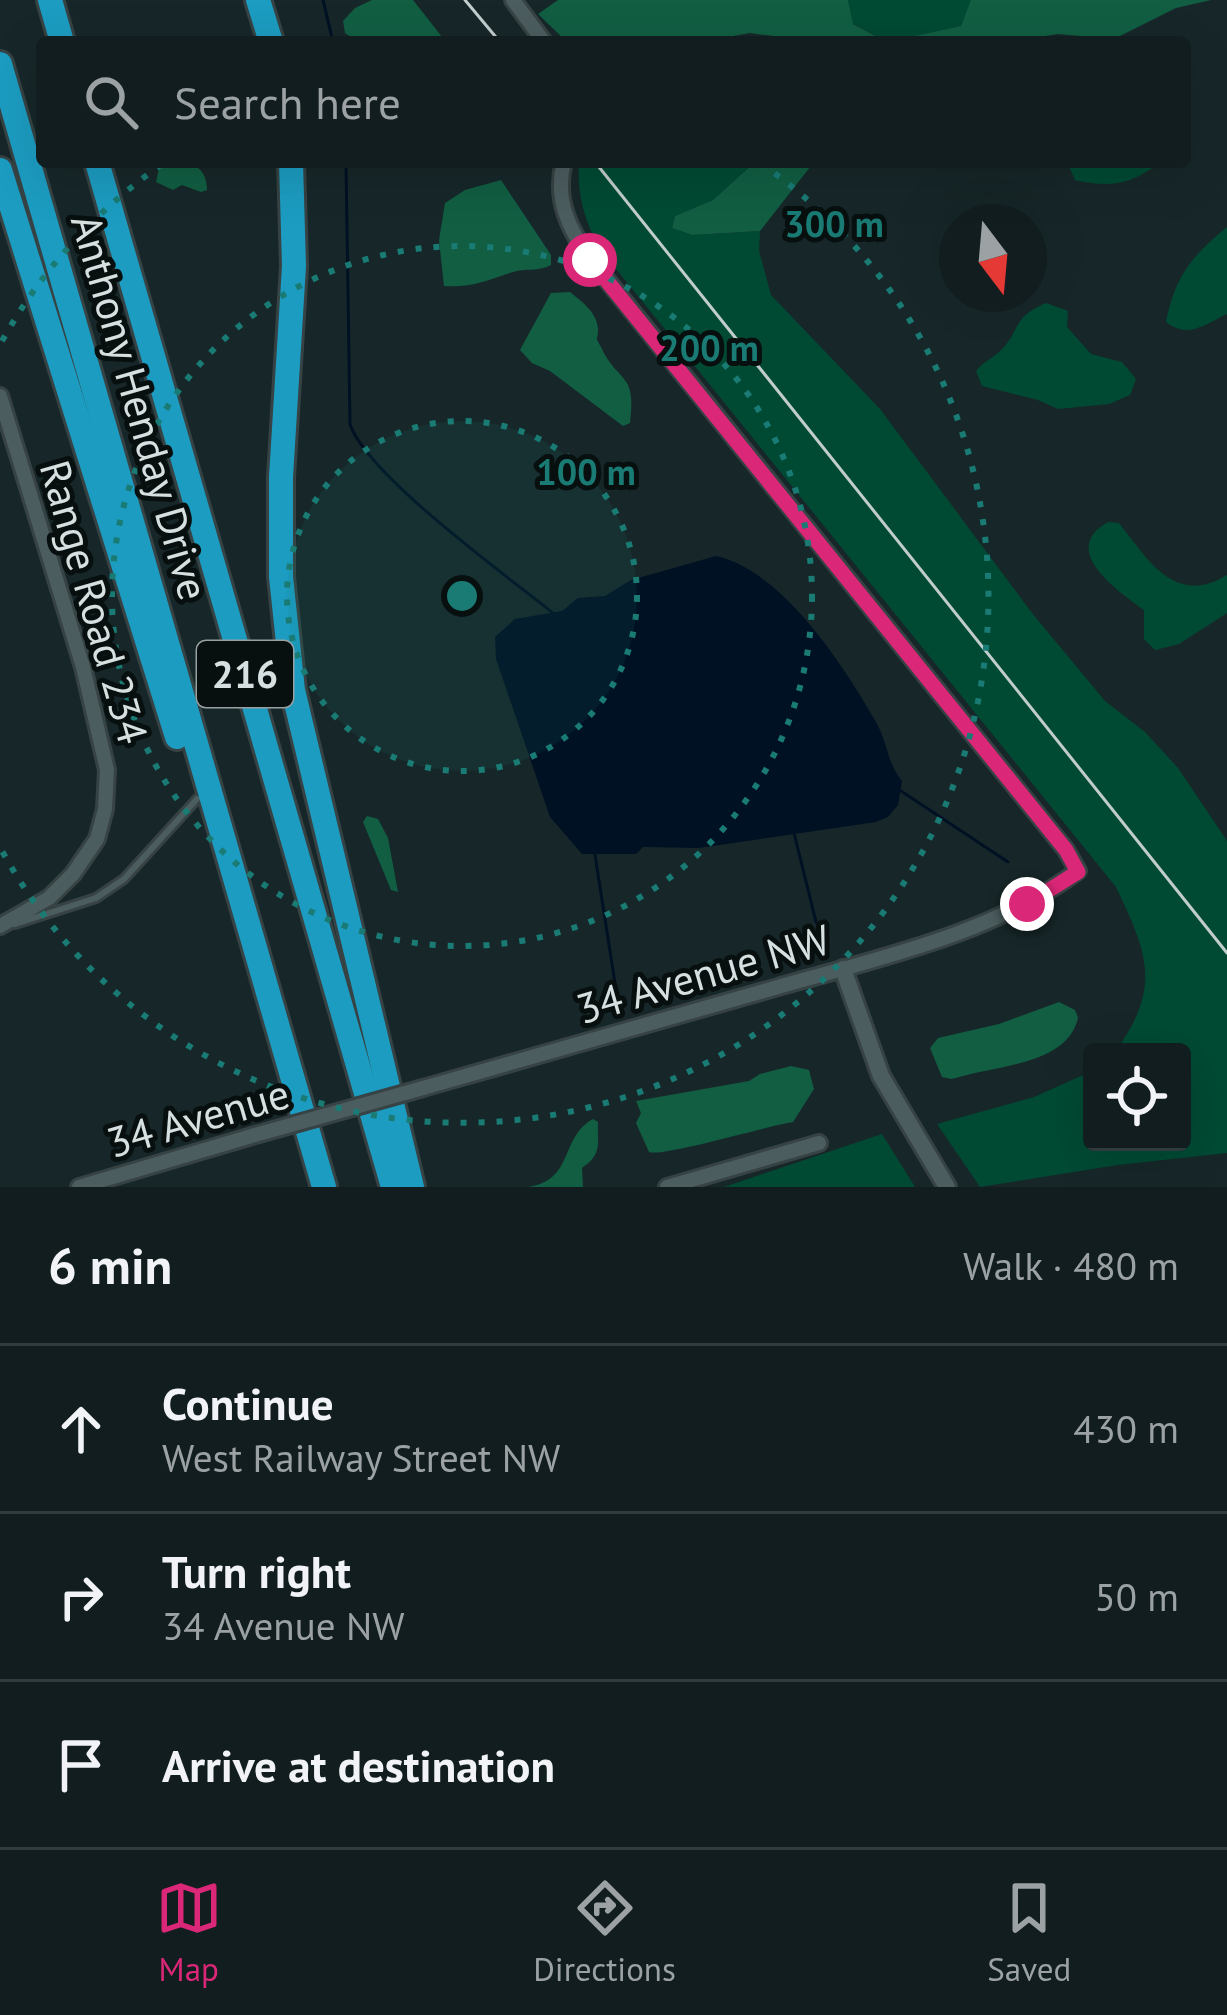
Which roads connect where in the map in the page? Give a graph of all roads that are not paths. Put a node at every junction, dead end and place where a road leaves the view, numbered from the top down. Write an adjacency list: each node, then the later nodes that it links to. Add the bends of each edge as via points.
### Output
1 (50, 0): 4 (highway)
2 (258, 0): 5 (highway)
3 (513, 0): 6 (street)
4 (60, 36)
5 (269, 36)
6 (540, 36)
7 (0, 64): 15 (highway, Anthony Henday Drive / 216)
8 (99, 168): 21 (highway, Anthony Henday Drive / 216)
9 (291, 168): 22 (highway, via 294,266 280,497 292,690)
10 (563, 168): 16 (street, 34 Avenue NW, via 565,217 590,260 1078,872 992,919)
11 (0, 170): 13 (highway)
12 (0, 396): 14 (street, Range Road 234, via 107,770 97,839 49,898)
13 (196, 799): 14 (lane, via 124,879 96,898); 15 (highway)
14 (0, 927)
15 (250, 930): 20 (highway, Anthony Henday Drive / 216)
16 (843, 969): 17 (street, 34 Avenue NW, bridge); 24 (street, via 891,1096)
17 (336, 1113): 19 (street, 34 Avenue, bridge)
18 (819, 1143): 23 (street)
19 (79, 1187)
20 (324, 1187)
21 (393, 1187)
22 (412, 1187)
23 (667, 1187)
24 (947, 1187)

